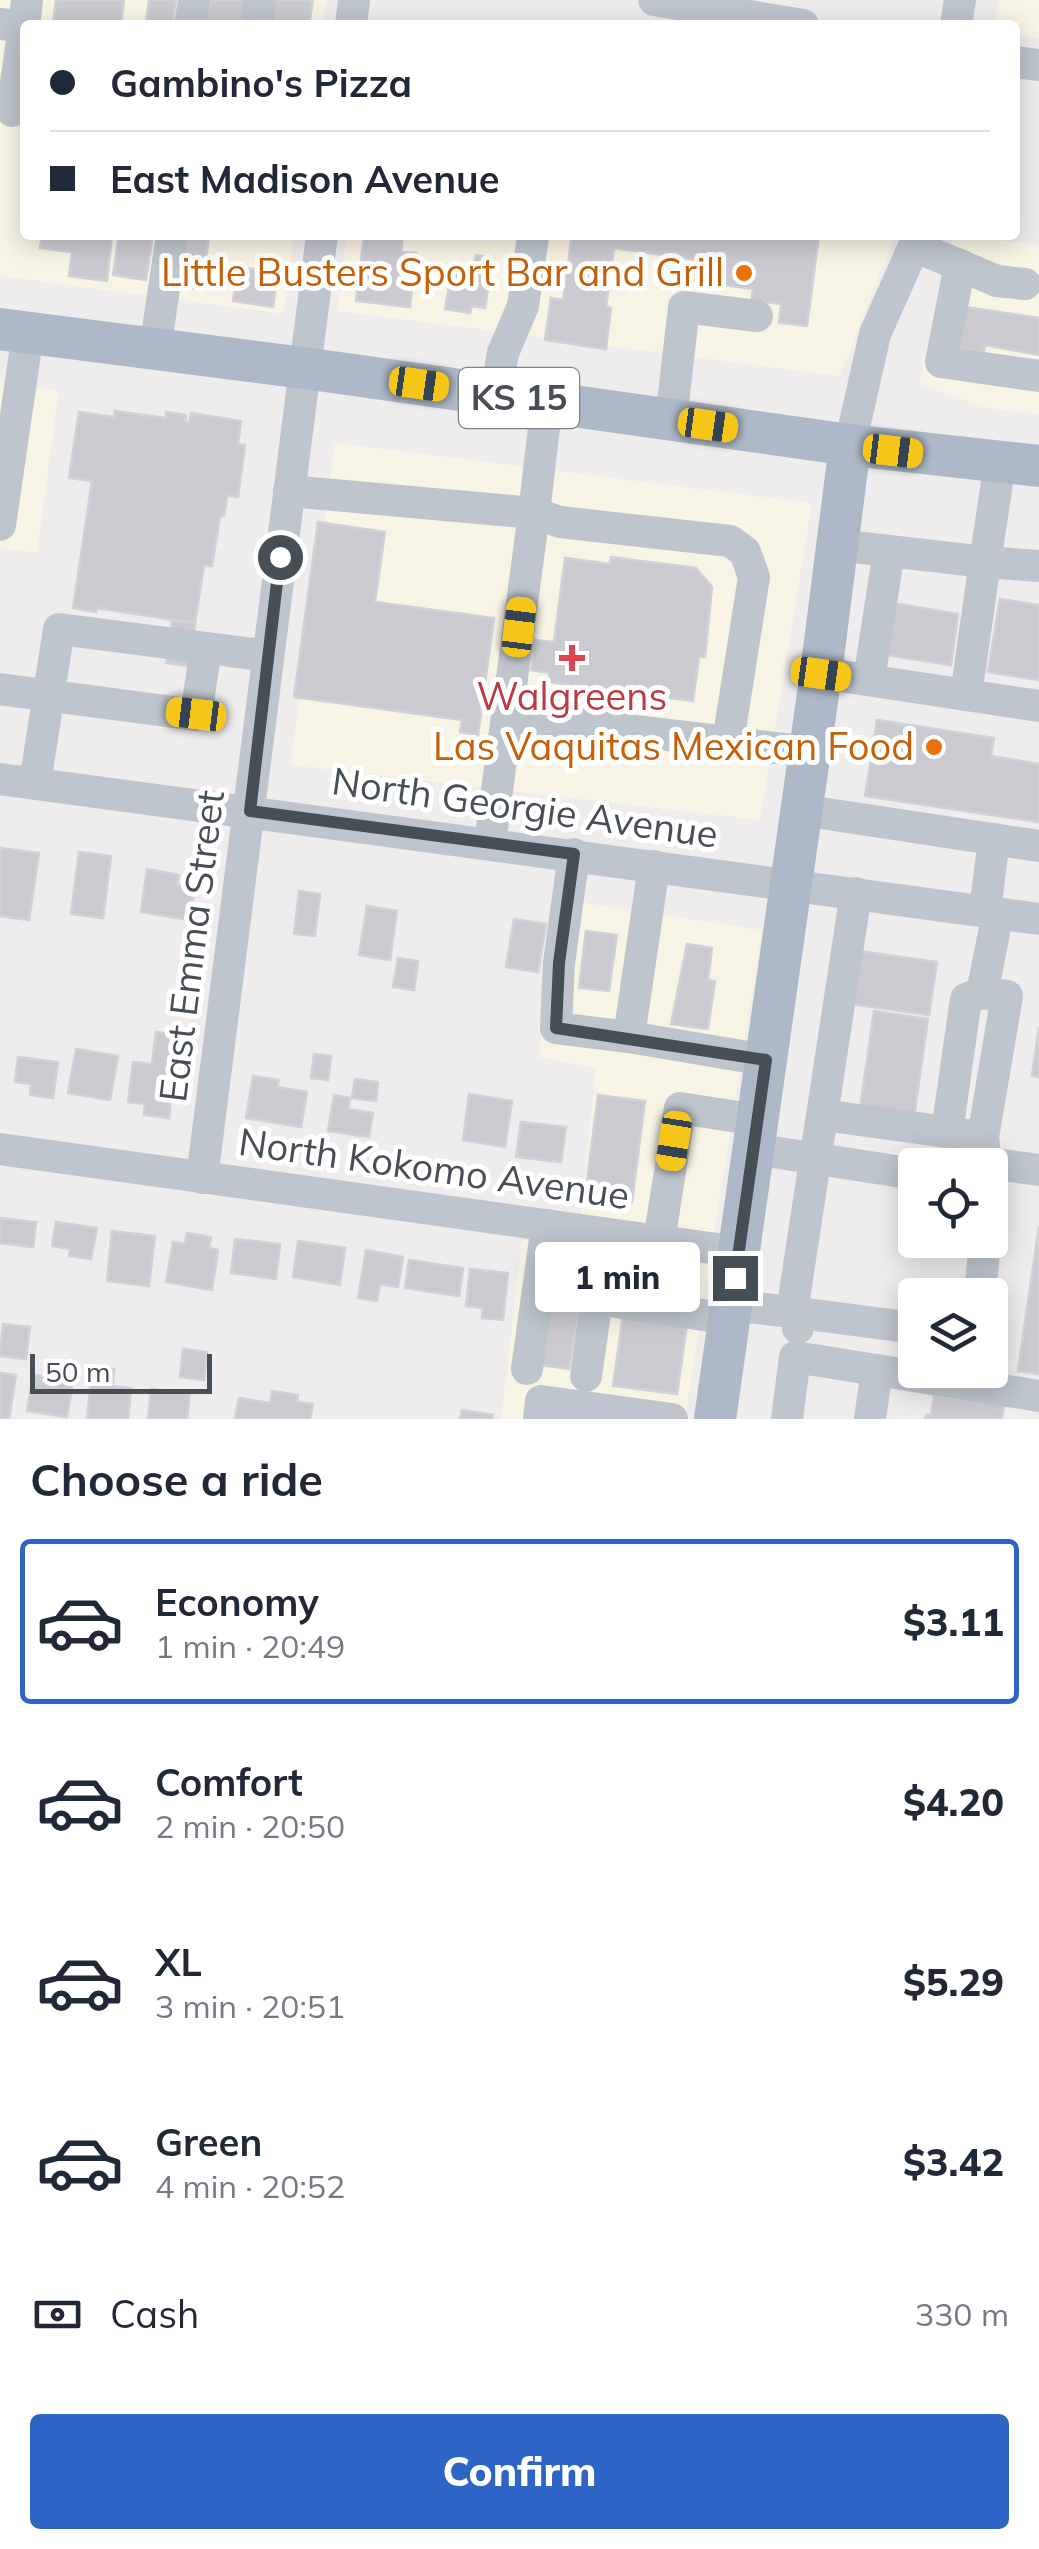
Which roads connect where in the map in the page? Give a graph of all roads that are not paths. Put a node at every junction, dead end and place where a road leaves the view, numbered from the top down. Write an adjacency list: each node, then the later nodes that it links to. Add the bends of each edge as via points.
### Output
1 (654, 0): 4 (street)
2 (794, 16): 4 (street)
3 (17, 17): 5 (street)
4 (736, 20)
5 (12, 111)
6 (171, 240): 14 (street)
7 (321, 240): 15 (street, East Emma Street)
8 (533, 240): 17 (street, via 523,306 503,353)
9 (916, 241): 10 (street); 20 (street, via 875,334)
10 (960, 265): 11 (street); 16 (street, via 942,362)
11 (1024, 284)
12 (758, 316): 19 (street, via 684,307)
13 (14, 331): 14 (main road, KS 15); 24 (street)
14 (155, 349): 15 (main road, KS 15)
15 (304, 368): 17 (main road, KS 15); 22 (street, East Emma Street)
16 (1039, 376)
17 (496, 395): 18 (main road, KS 15)
18 (547, 402): 19 (main road, KS 15); 23 (street)
19 (672, 420): 20 (main road, KS 15)
20 (850, 446): 21 (main road, KS 15); 25 (main road)
21 (1020, 464): 27 (street)
22 (289, 492): 23 (street); 30 (street, East Emma Street)
23 (534, 513): 37 (street); 38 (street, via 560,522 730,540 745,552 754,577)
24 (0, 525)
25 (837, 544): 26 (street); 31 (main road)
26 (889, 550): 27 (street); 32 (street)
27 (985, 562): 28 (street); 34 (street)
28 (1039, 566)
29 (206, 648): 30 (street); 35 (street, via 196,714); 35 (street, via 59,629)
30 (268, 656): 43 (street, East Emma Street)
31 (821, 674): 32 (street); 39 (main road)
32 (868, 680): 34 (street)
33 (0, 689): 35 (street)
34 (966, 695): 36 (street)
35 (49, 696): 41 (street)
36 (1039, 706)
37 (508, 716): 38 (street); 45 (street)
38 (728, 742): 39 (street)
39 (808, 752): 42 (main road)
40 (0, 778): 41 (street, North Georgie Avenue)
41 (35, 783): 43 (street, North Georgie Avenue)
42 (801, 810): 44 (street); 49 (main road)
43 (250, 811): 45 (street, North Georgie Avenue); 66 (street, East Emma Street)
44 (994, 839): 46 (street); 51 (street)
45 (490, 843): 47 (street, North Georgie Avenue)
46 (1039, 846)
47 (574, 854): 48 (street, North Georgie Avenue); 54 (street, via 556,1028)
48 (654, 866): 49 (street, North Georgie Avenue); 54 (street)
49 (790, 884): 50 (street, North Georgie Avenue); 55 (main road)
50 (856, 894): 51 (street, North Georgie Avenue); 56 (street)
51 (992, 912): 52 (street, North Georgie Avenue); 53 (street)
52 (1039, 919)
53 (994, 994): 57 (street, via 966,999); 60 (street)
54 (629, 1038): 55 (street)
55 (766, 1060): 58 (main road)
56 (824, 1115): 57 (street); 62 (street)
57 (948, 1132): 59 (street)
58 (755, 1135): 62 (street); 68 (street, via 680,1108); 69 (main road)
59 (974, 1148)
60 (985, 1148)
61 (0, 1150): 66 (street, North Kokomo Avenue)
62 (816, 1159): 65 (street); 71 (street, via 793,1305)
63 (1008, 1161): 64 (street)
64 (1039, 1170)
65 (898, 1171)
66 (202, 1178): 67 (street, North Kokomo Avenue)
67 (546, 1225): 68 (street, North Kokomo Avenue); 74 (street)
68 (659, 1241): 69 (street, North Kokomo Avenue)
69 (738, 1252): 70 (main road)
70 (730, 1312): 71 (street); 76 (street, via 597,1299); 80 (main road)
71 (799, 1313): 72 (street); 73 (street)
72 (898, 1326)
73 (795, 1357): 75 (street); 81 (street)
74 (527, 1369)
75 (877, 1370): 77 (street); 82 (street)
76 (586, 1376)
77 (1039, 1397): 83 (street)
78 (538, 1419): 79 (street, via 541,1401)
79 (672, 1419)
80 (714, 1419)
81 (787, 1419)
82 (870, 1419)
83 (1037, 1419)

